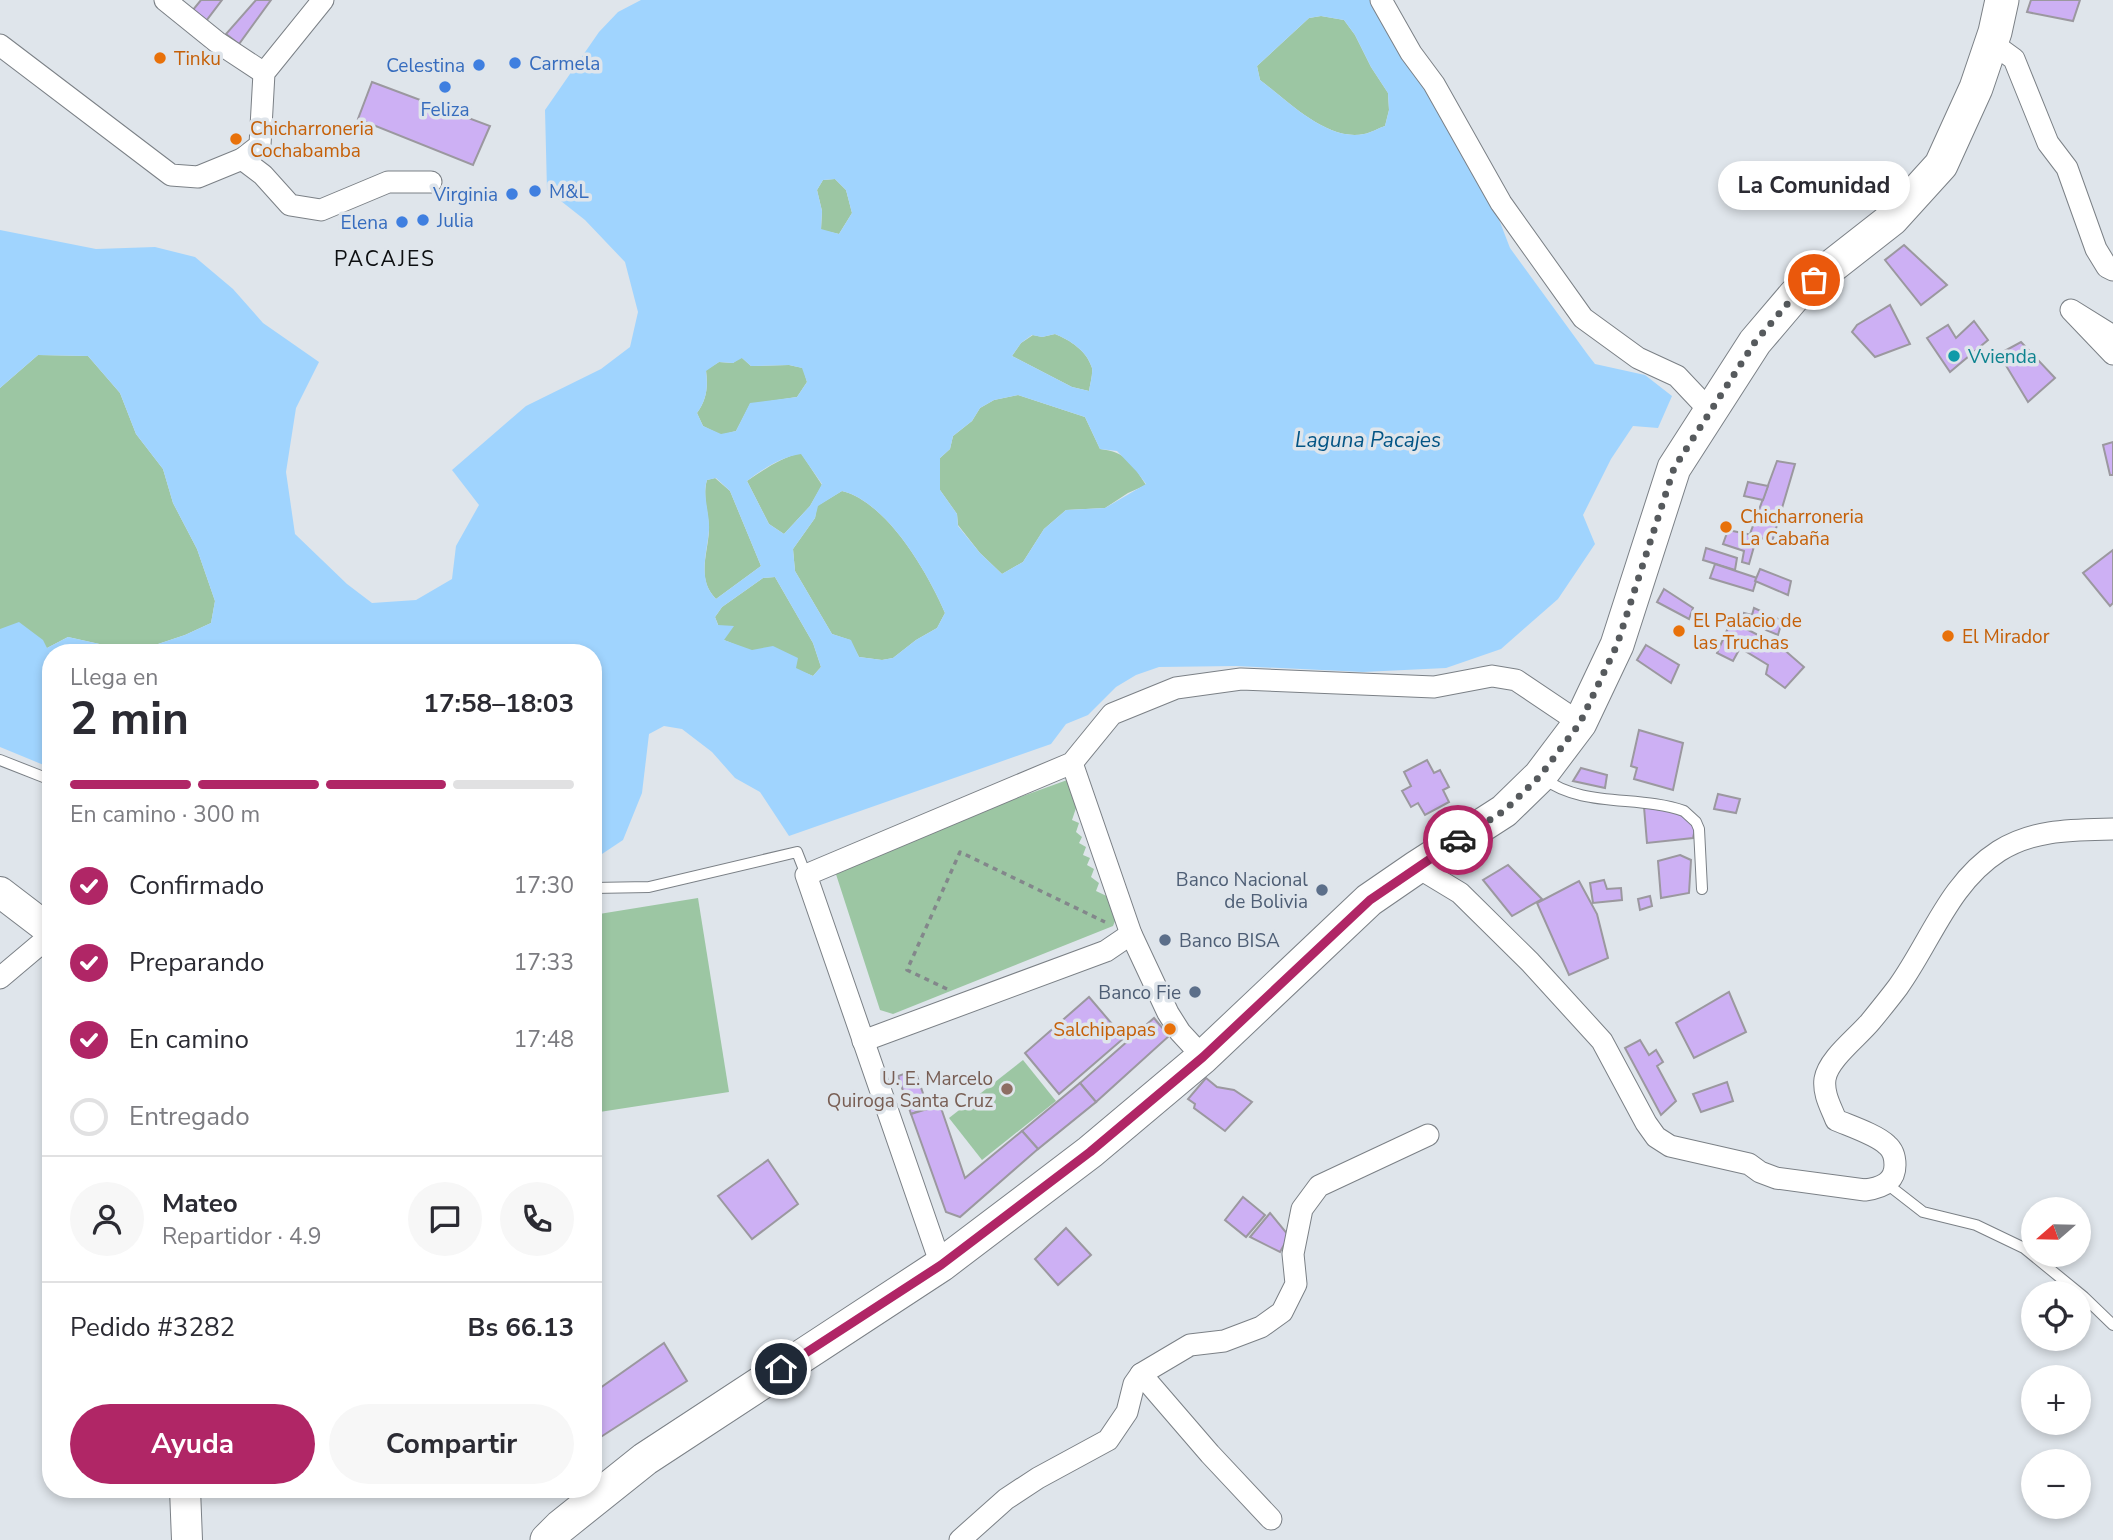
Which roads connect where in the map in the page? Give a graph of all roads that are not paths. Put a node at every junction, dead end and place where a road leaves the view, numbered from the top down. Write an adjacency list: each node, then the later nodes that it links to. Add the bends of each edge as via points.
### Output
1 (166, 0): 7 (street)
2 (323, 0): 7 (street)
3 (2002, 0): 5 (main road)
4 (1383, 1): 13 (street, via 1501,203 1583,318 1638,358 1677,376)
5 (1992, 43): 10 (street, via 2014,60 2048,143 2067,168 2096,249); 13 (main road, via 1941,165 1892,219 1795,295 1755,342)
6 (0, 45): 8 (street, via 171,175 198,177)
7 (264, 73): 8 (street, via 260,145)
8 (242, 159): 9 (street, via 290,205 321,210 388,182)
9 (431, 181)
10 (2113, 270)
11 (2113, 336): 12 (street, via 2071,310)
12 (2113, 354)
13 (1710, 411): 14 (main road, via 1674,468 1617,645)
14 (1580, 723): 16 (street, via 1516,680 1492,676 1434,687 1241,679 1176,688 1111,714); 18 (main road)
15 (0, 760): 17 (lane)
16 (1072, 763): 21 (street); 26 (street)
17 (42, 776)
18 (1540, 776): 20 (main road, via 1504,811); 23 (lane, via 1557,789 1579,795 1684,811 1696,822 1701,836)
19 (2113, 829): 32 (street, via 2061,830 2024,838 1974,871 1941,914 1898,986 1831,1064 1825,1079 1826,1097 1836,1120 1887,1144 1895,1156 1895,1174)
20 (1416, 867): 30 (main road, via 1370,900); 32 (street, via 1460,893 1602,1041 1656,1137 1670,1146 1749,1164 1776,1178 1865,1190)
21 (806, 875): 22 (lane, via 797,852 649,887); 29 (street)
22 (602, 888)
23 (1702, 889)
24 (0, 892): 25 (main road)
25 (42, 926)
26 (1122, 930): 29 (street, via 1106,951); 30 (street, via 1180,1032)
27 (42, 941): 28 (street)
28 (0, 978)
29 (863, 1041): 33 (street)
30 (1203, 1057): 33 (main road, via 1090,1152)
31 (1428, 1135): 35 (street, via 1319,1186 1302,1209 1293,1254 1296,1284 1282,1312 1261,1327 1224,1341 1190,1345)
32 (1887, 1184): 34 (lane, via 1923,1212 1976,1225 2024,1248)
33 (941, 1265): 36 (main road, via 645,1459)
34 (2113, 1325)
35 (1141, 1374): 39 (street); 42 (street, via 1127,1412 1108,1440 1006,1499)
36 (602, 1493)
37 (185, 1498): 40 (main road)
38 (596, 1498): 41 (main road)
39 (1271, 1518)
40 (187, 1540)
41 (547, 1540)
42 (960, 1540)

